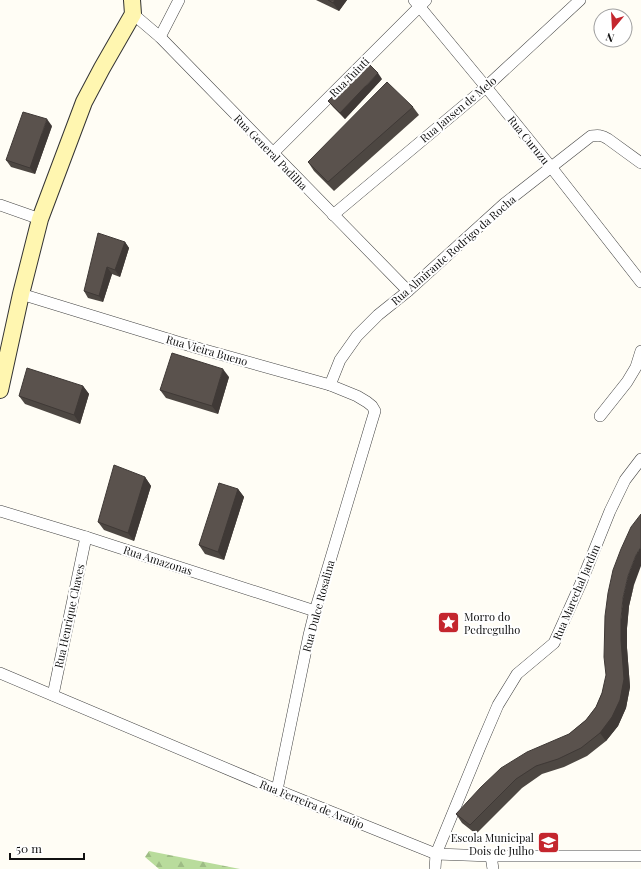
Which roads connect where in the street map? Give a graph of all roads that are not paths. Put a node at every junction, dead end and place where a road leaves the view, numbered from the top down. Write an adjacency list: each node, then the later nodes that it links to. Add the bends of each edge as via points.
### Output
1 (180, 0): 5 (street)
2 (580, 0): 6 (street, Rua Jansen de Melo)
3 (420, 2): 6 (street, Rua Curuzu); 7 (street, Rua Tuiuti)
4 (133, 7): 5 (street, Rua General Padilha); 12 (street, via 84,102)
5 (160, 37): 7 (street, Rua General Padilha)
6 (486, 87): 9 (street, Rua Curuzu); 11 (street, Rua Jansen de Melo)
7 (272, 153): 11 (street, Rua General Padilha)
8 (641, 162): 9 (street, Rua Almirante Rodrigo da Rocha, via 598,135 591,136)
9 (551, 167): 13 (street, Rua Curuzu); 14 (street, Rua Almirante Rodrigo da Rocha, via 504,204)
10 (0, 204): 12 (street)
11 (333, 215): 14 (street, Rua General Padilha)
12 (40, 219): 15 (street)
13 (641, 282)
14 (408, 291): 17 (street, Rua Almirante Rodrigo da Rocha, via 357,336 340,360)
15 (21, 294): 17 (street, Rua Vieira Bueno); 18 (street)
16 (641, 351): 19 (street, via 636,367 627,382)
17 (330, 385): 20 (street, Rua Vieira Bueno, via 357,396 372,406 375,411)
18 (0, 390)
19 (600, 416)
20 (371, 424): 24 (street, Rua Dulce Rosalina)
21 (641, 459): 28 (street, Rua Marechal Jardim, via 625,480 610,511 554,643 517,674 498,705)
22 (0, 511): 23 (street, Rua Amazonas)
23 (86, 537): 24 (street, Rua Amazonas); 26 (street, Rua Henrique Chaves)
24 (315, 611): 27 (street, Rua Dulce Rosalina)
25 (0, 672): 26 (street, Rua Ferreira de Araújo)
26 (53, 695): 27 (street, Rua Ferreira de Araújo)
27 (277, 790): 28 (street, Rua Ferreira de Araújo)
28 (436, 854): 29 (street, Rua Ferreira de Araújo); 31 (street, Rua Marechal Jardim)
29 (491, 856): 30 (street, Rua Ferreira de Araújo); 32 (street)
30 (641, 856)
31 (435, 869)
32 (493, 869)

